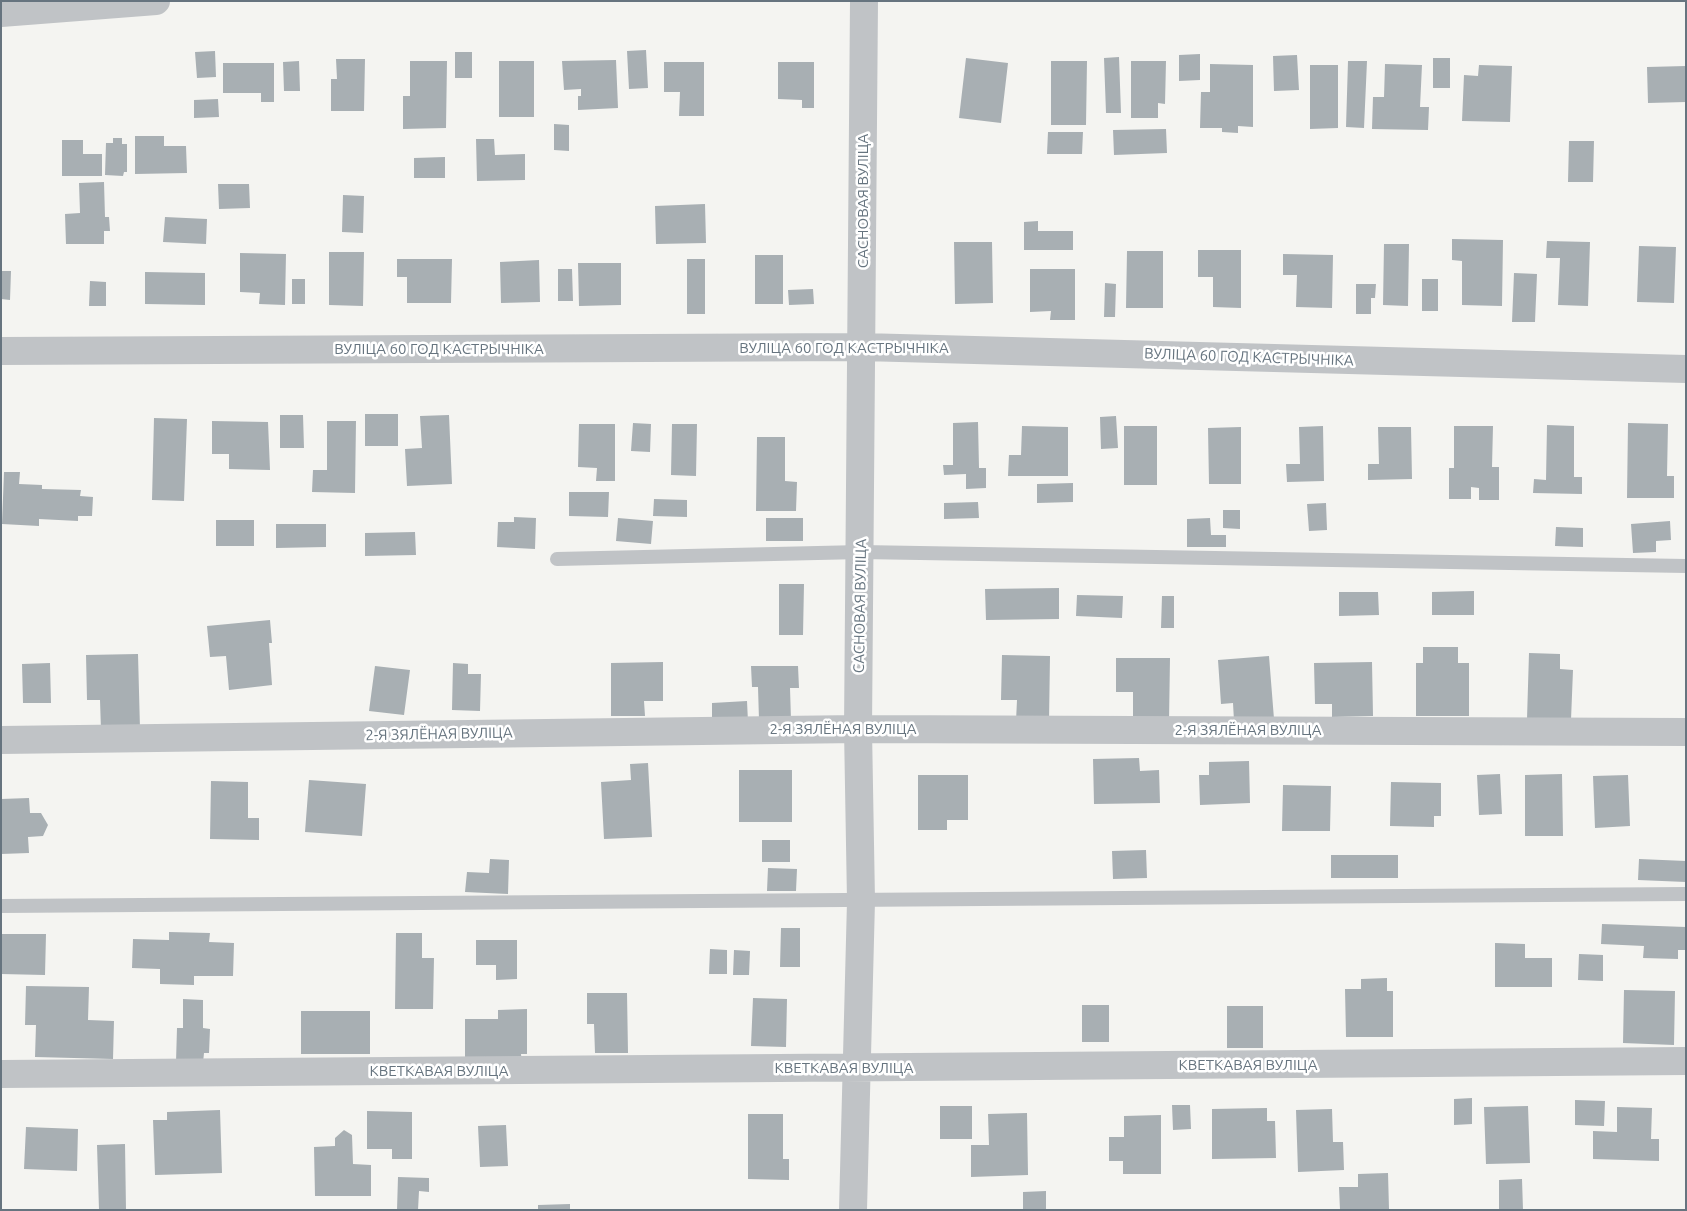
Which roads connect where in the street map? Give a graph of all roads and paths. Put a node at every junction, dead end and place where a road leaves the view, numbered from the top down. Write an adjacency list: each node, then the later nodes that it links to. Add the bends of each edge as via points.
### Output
1 (156, 1): 3 (street)
2 (864, 1): 4 (street, САСНОВАЯ ВУЛІЦА)
3 (1, 13)
4 (862, 347): 5 (street, ВУЛІЦА 60 ГОД КАСТРЫЧНІКА); 6 (street, ВУЛІЦА 60 ГОД КАСТРЫЧНІКА); 7 (street, САСНОВАЯ ВУЛІЦА)
5 (1, 351)
6 (1686, 369)
7 (861, 552): 8 (lane); 9 (lane); 10 (street, САСНОВАЯ ВУЛІЦА)
8 (557, 559)
9 (1686, 566)
10 (858, 729): 11 (street, 2-Я ЗЯЛЁНАЯ ВУЛІЦА); 12 (street, 2-Я ЗЯЛЁНАЯ ВУЛІЦА); 14 (street, САСНОВАЯ ВУЛІЦА)
11 (1686, 732)
12 (1, 740)
13 (1686, 894): 14 (lane)
14 (861, 901): 15 (lane); 17 (street, САСНОВАЯ ВУЛІЦА)
15 (1, 906)
16 (1686, 1061): 17 (street, КВЕТКАВАЯ ВУЛІЦА)
17 (857, 1068): 18 (street, КВЕТКАВАЯ ВУЛІЦА); 19 (street, САСНОВАЯ ВУЛІЦА)
18 (1, 1074)
19 (853, 1210)

